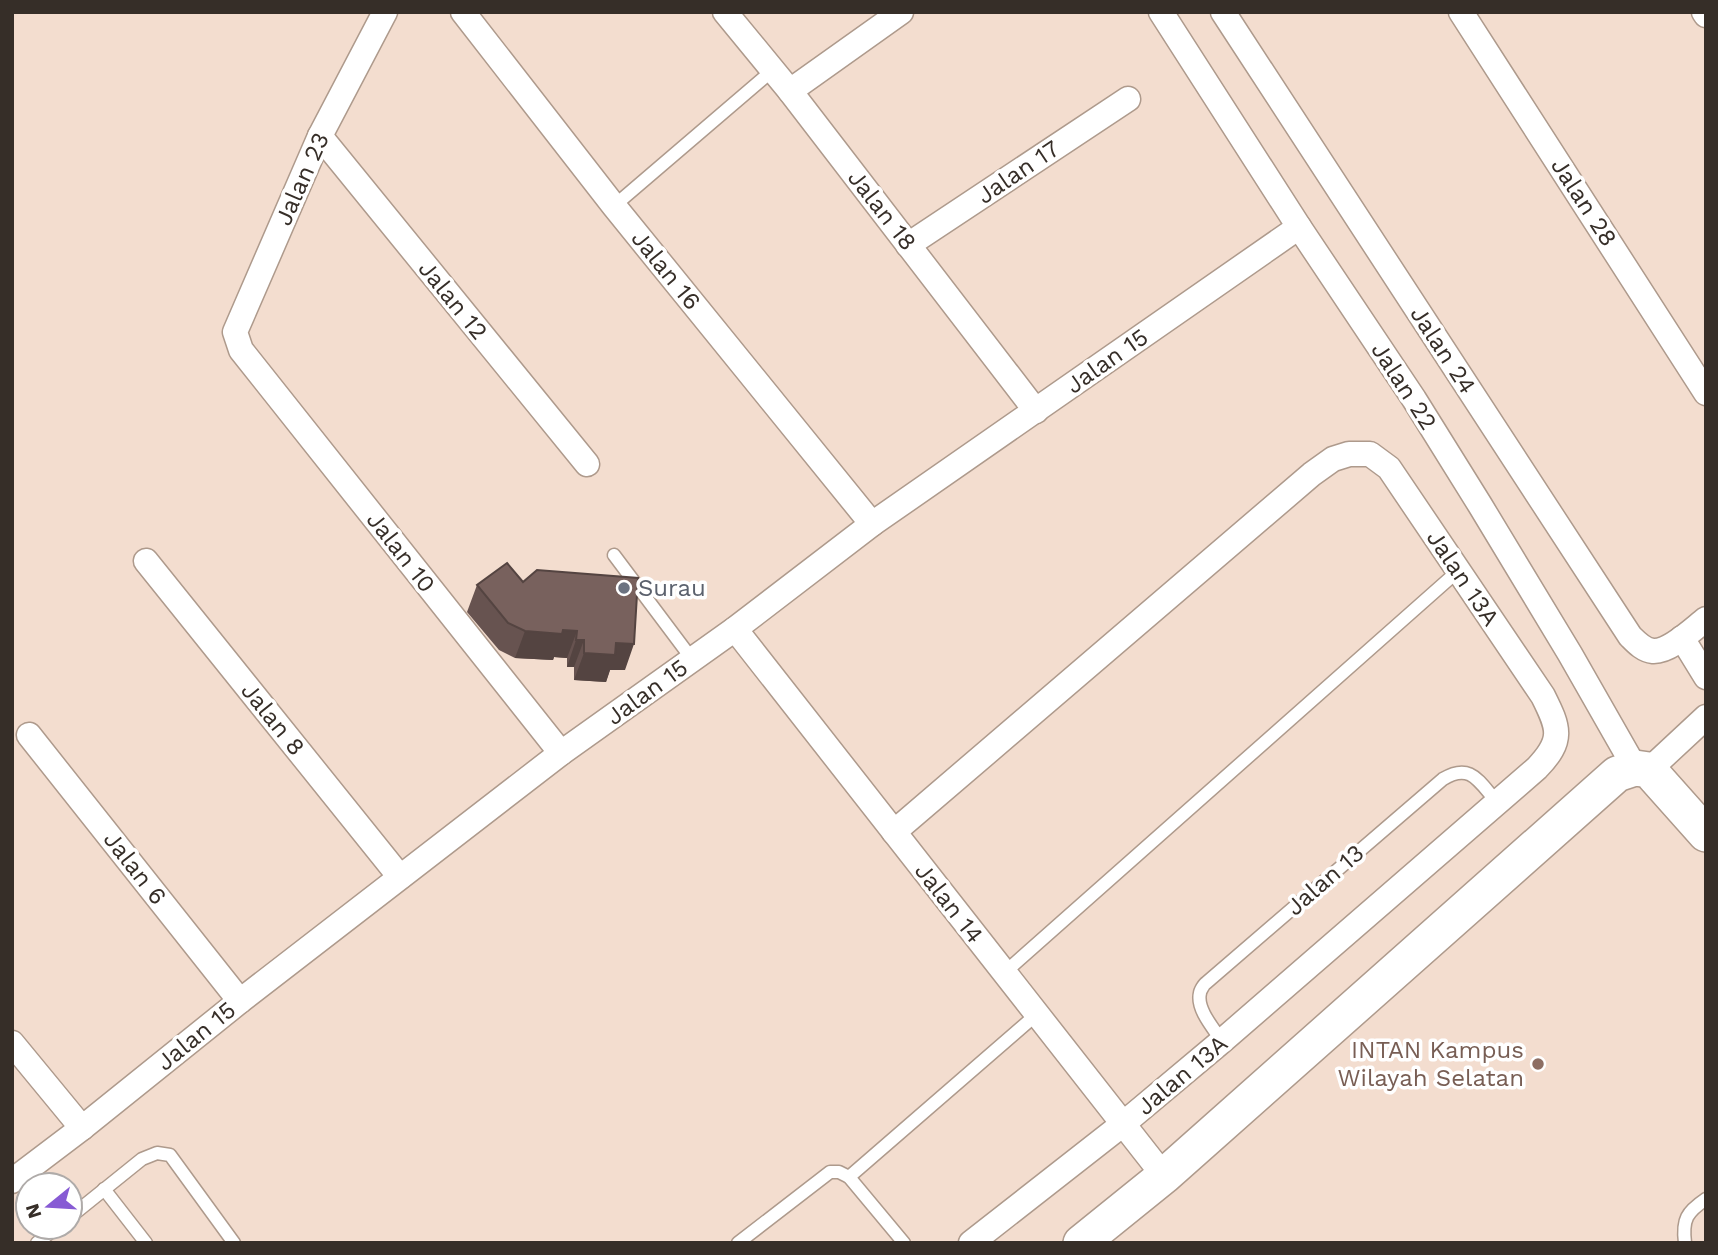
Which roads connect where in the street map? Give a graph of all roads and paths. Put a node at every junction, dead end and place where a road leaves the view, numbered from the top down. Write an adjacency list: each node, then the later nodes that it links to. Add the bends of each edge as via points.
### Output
1 (385, 12): 11 (street, Jalan 23)
2 (463, 12): 12 (street, Jalan 16)
3 (724, 12): 8 (street, Jalan 18)
4 (901, 12): 9 (street)
5 (1161, 12): 13 (street, Jalan 22)
6 (1223, 12): 25 (street, Jalan 24, via 1630,636 1651,651)
7 (1461, 12): 16 (street, Jalan 28)
8 (773, 70): 9 (street, Jalan 18); 12 (lane)
9 (790, 90): 14 (street, Jalan 18)
10 (1128, 99): 14 (street, Jalan 17)
11 (320, 136): 15 (street, Jalan 23, via 235,332); 18 (street, Jalan 12)
12 (614, 206): 19 (street, Jalan 16)
13 (1298, 226): 17 (street, Jalan 15); 31 (street, Jalan 22, via 1414,399)
14 (908, 245): 17 (street, Jalan 18)
15 (241, 350): 30 (street, Jalan 10)
16 (1706, 393)
17 (1036, 411): 19 (street, Jalan 15)
18 (587, 464)
19 (872, 524): 24 (street, Jalan 15)
20 (614, 555): 26 (lane)
21 (146, 561): 35 (street, Jalan 8)
22 (1458, 571): 32 (street, Jalan 13A, via 1555,719 1551,754); 33 (street, Jalan 13A, via 1389,468 1370,454 1333,459); 36 (lane)
23 (1706, 619): 25 (street)
24 (735, 629): 26 (street, Jalan 15); 33 (street, Jalan 14)
25 (1682, 638): 27 (street)
26 (692, 659): 30 (street, Jalan 15)
27 (1706, 677)
28 (1706, 718): 31 (street)
29 (29, 735): 37 (street, Jalan 6)
30 (561, 754): 35 (street, Jalan 15)
31 (1642, 769): 34 (street); 43 (street, via 1617,774)
32 (1497, 802): 39 (street, Jalan 13A); 39 (lane, Jalan 13, via 1471,774 1455,771 1206,983 1200,1003)
33 (894, 832): 36 (street, Jalan 14)
34 (1706, 834)
35 (400, 877): 37 (street, Jalan 15)
36 (1004, 972): 38 (street, Jalan 14)
37 (240, 1001): 42 (street, Jalan 15)
38 (1037, 1014): 41 (street, Jalan 14); 44 (lane)
39 (1222, 1041): 41 (street, Jalan 13A)
40 (12, 1043): 42 (street)
41 (1123, 1124): 43 (street, Jalan 14); 53 (street)
42 (82, 1128): 45 (street, Jalan 15)
43 (1164, 1176): 54 (street)
44 (849, 1177): 51 (lane, via 830,1172); 52 (lane)
45 (12, 1181)
46 (104, 1189): 48 (lane); 49 (lane); 50 (lane, via 142,1159 157,1153 170,1155)
47 (1706, 1199): 55 (lane, via 1689,1212 1683,1228)
48 (84, 1205)
49 (146, 1243)
50 (234, 1243)
51 (737, 1243)
52 (904, 1243)
53 (971, 1243)
54 (1081, 1243)
55 (1685, 1243)

